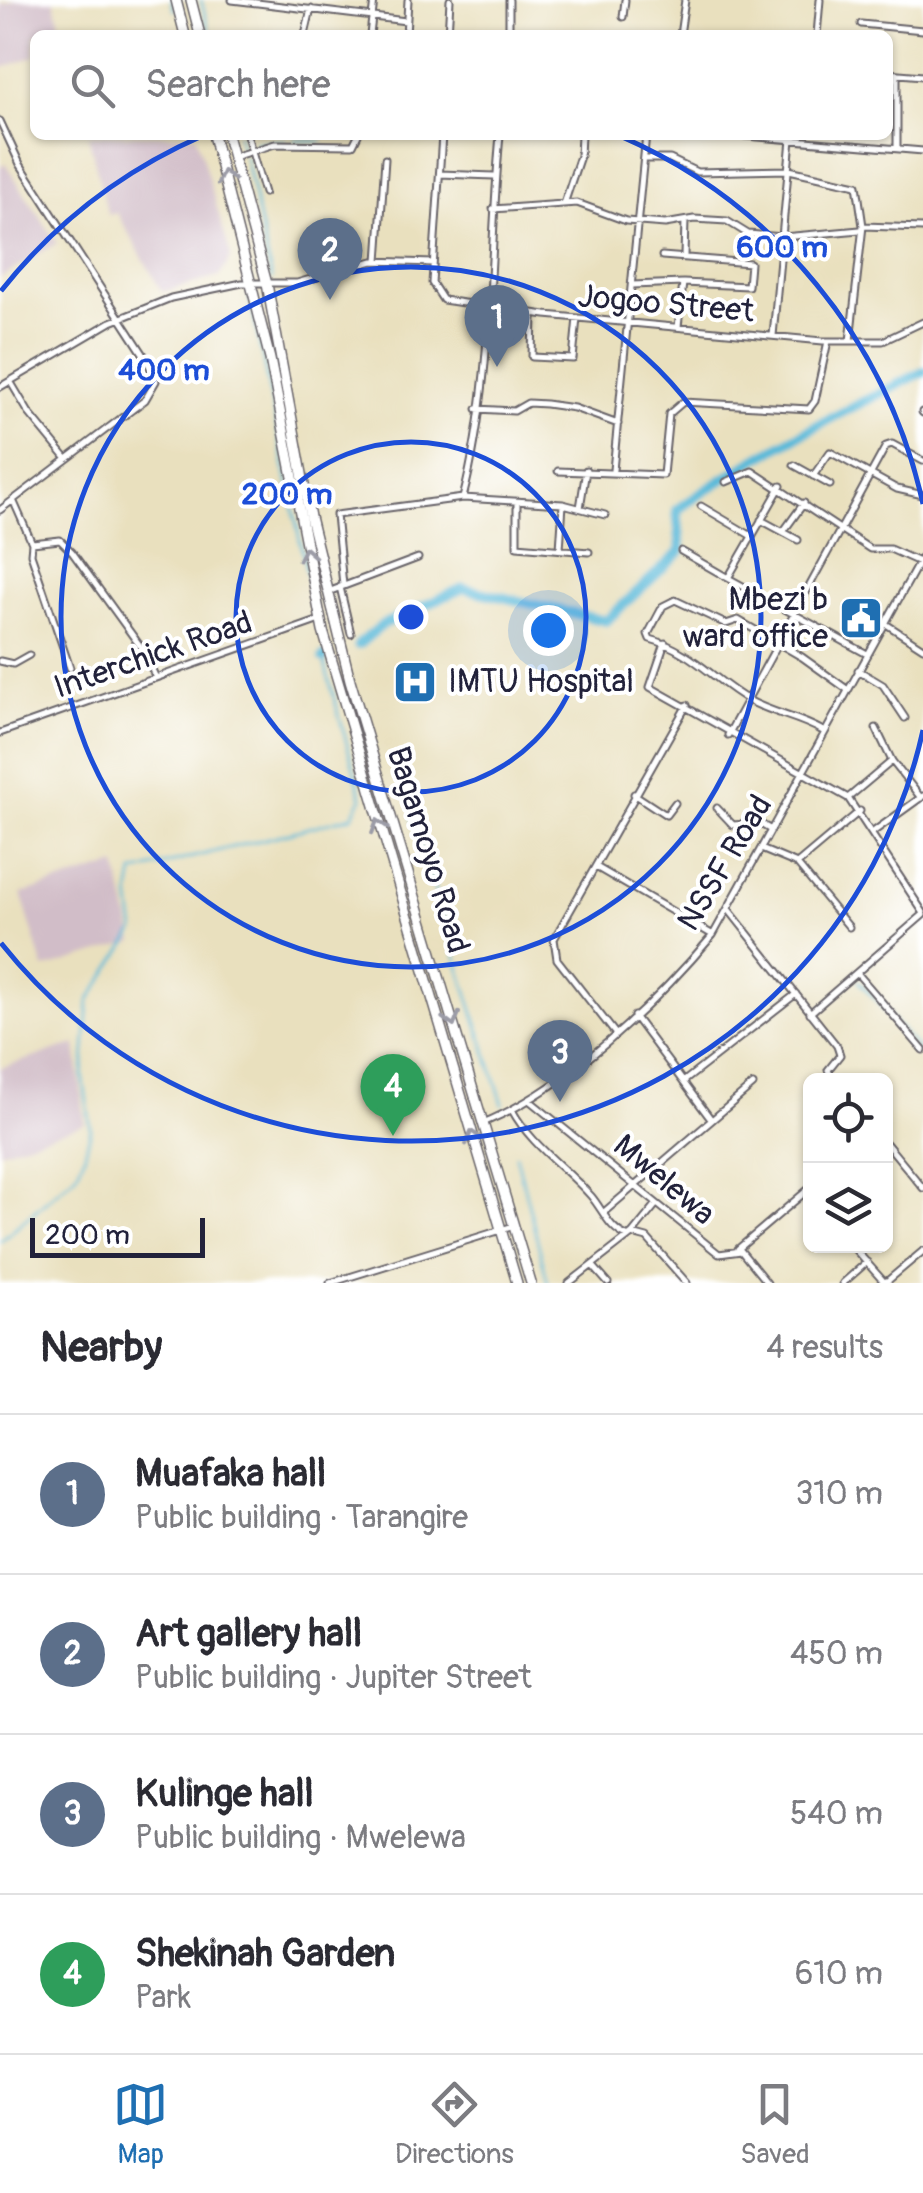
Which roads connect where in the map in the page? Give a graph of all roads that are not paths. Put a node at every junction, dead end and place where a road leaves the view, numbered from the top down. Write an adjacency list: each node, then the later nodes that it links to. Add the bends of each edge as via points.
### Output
1 (176, 0): 18 (highway)
2 (191, 0): 19 (highway)
3 (232, 0): 12 (street)
4 (328, 0): 13 (street)
5 (374, 0): 15 (street)
6 (408, 0): 16 (street)
7 (450, 0): 23 (street)
8 (509, 0): 24 (street)
9 (625, 0): 14 (street)
10 (684, 0): 25 (street)
11 (820, 0): 26 (street)
12 (311, 9): 13 (street); 20 (street)
13 (328, 12): 15 (street)
14 (623, 17)
15 (372, 19): 16 (street); 21 (street)
16 (406, 21): 22 (street)
17 (862, 24): 27 (street)
18 (184, 30)
19 (199, 30)
20 (306, 30)
21 (371, 30)
22 (406, 30)
23 (448, 30)
24 (508, 30)
25 (681, 30)
26 (817, 30)
27 (923, 30)
28 (893, 74): 29 (street)
29 (896, 74): 30 (street); 44 (street)
30 (923, 76)
31 (0, 121): 71 (street, via 20,164)
32 (214, 140): 65 (highway, Bagamoyo Road, one-way to 32)
33 (229, 140): 47 (highway, Bagamoyo Road)
34 (248, 140): 45 (street)
35 (292, 140): 43 (street)
36 (355, 140): 43 (street)
37 (442, 140): 51 (street)
38 (499, 140): 52 (street)
39 (580, 140): 54 (street)
40 (646, 140): 48 (street)
41 (791, 140): 50 (street)
42 (803, 140): 44 (street)
43 (292, 144): 45 (street)
44 (897, 148): 46 (street)
45 (251, 149): 47 (street); 53 (street)
46 (923, 151)
47 (234, 156): 67 (highway, Bagamoyo Road)
48 (645, 159): 50 (street, via 670,160 697,172); 57 (street)
49 (385, 160): 63 (street)
50 (789, 170): 58 (street, via 860,186); 60 (street)
51 (440, 174): 52 (street); 64 (street)
52 (494, 176): 55 (street)
53 (264, 193)
54 (564, 204): 55 (street); 57 (street)
55 (493, 208): 69 (street)
56 (685, 221): 57 (street); 60 (street, via 727,221 748,234); 62 (street)
57 (638, 222): 68 (street)
58 (862, 228): 59 (street); 60 (street); 78 (street)
59 (923, 228)
60 (782, 237): 76 (street)
61 (662, 256): 62 (street)
62 (684, 256): 66 (street, via 748,260 750,283)
63 (378, 261): 64 (street); 67 (street, via 297,284)
64 (432, 263): 69 (street, Jogoo Street, via 437,297)
65 (252, 283): 67 (street); 71 (street, via 171,298); 121 (highway, Bagamoyo Road, one-way to 65)
66 (683, 283): 68 (street); 75 (street)
67 (267, 284): 119 (highway, Bagamoyo Road)
68 (632, 284): 73 (street)
69 (490, 306): 70 (street, Jogoo Street); 81 (street)
70 (533, 313): 72 (street, Jogoo Street); 72 (street, via 532,357 574,359)
71 (119, 318): 79 (street); 83 (street, via 154,373 154,386 145,400)
72 (577, 318): 73 (street, Jogoo Street)
73 (628, 322): 75 (street, Jogoo Street); 82 (street)
74 (923, 322): 78 (street, Jogoo Street, via 884,341)
75 (678, 327): 76 (street, Jogoo Street)
76 (773, 336): 77 (street, Jogoo Street)
77 (828, 342): 78 (street, Jogoo Street); 88 (street, via 811,408 683,402 669,414 664,475)
78 (850, 342)
79 (10, 382): 80 (street); 83 (street)
80 (0, 387)
81 (477, 408): 82 (street, via 546,404); 95 (street)
82 (618, 424): 88 (street)
83 (66, 458): 96 (street)
84 (923, 461): 89 (street, via 888,444)
85 (794, 465): 90 (street)
86 (586, 470): 87 (street); 88 (street); 101 (street)
87 (558, 471)
88 (613, 471)
89 (871, 474): 90 (street, via 830,452); 94 (street); 105 (street)
90 (813, 476): 93 (street)
91 (726, 482): 92 (street, via 752,470)
92 (781, 486): 98 (street); 104 (street)
93 (830, 486)
94 (923, 495)
95 (463, 498): 97 (street); 118 (street, via 340,513 335,520 344,557)
96 (13, 500): 102 (street); 109 (street)
97 (516, 502): 99 (street); 110 (street, via 517,546)
98 (804, 503): 105 (street); 106 (street)
99 (563, 504): 101 (street); 110 (street)
100 (701, 506): 107 (street)
101 (580, 508): 103 (street)
102 (0, 510)
103 (605, 515)
104 (761, 520): 106 (street); 107 (street)
105 (839, 530): 115 (street); 120 (street)
106 (783, 532): 108 (street)
107 (750, 535): 117 (street)
108 (798, 540)
109 (32, 543): 130 (street); 132 (street, via 64,542)
110 (560, 549): 112 (street)
111 (682, 551): 117 (street)
112 (589, 552)
113 (923, 555): 115 (street, NSSF Road)
114 (418, 558): 118 (street)
115 (917, 566): 116 (street); 122 (street, NSSF Road)
116 (923, 575)
117 (728, 578): 120 (street)
118 (342, 586): 119 (street); 123 (street)
119 (328, 592): 170 (highway, Bagamoyo Road, one-way to 170)
120 (792, 614): 124 (street); 127 (street)
121 (320, 620): 132 (street, Interchick Road); 178 (highway, Bagamoyo Road, one-way to 121)
122 (886, 624): 126 (street); 127 (street, NSSF Road)
123 (351, 634)
124 (776, 642): 125 (street, via 738,620 726,624 675,600 662,606 648,634); 133 (street); 134 (street)
125 (666, 643): 134 (street); 135 (street, via 648,685)
126 (923, 648)
127 (867, 654): 131 (street, NSSF Road)
128 (28, 655): 129 (street, via 14,664)
129 (0, 662)
130 (70, 668)
131 (858, 670): 133 (street, NSSF Road); 136 (street, via 883,684)
132 (156, 676): 139 (street, Interchick Road)
133 (848, 690): 138 (street, NSSF Road)
134 (746, 698): 138 (street); 140 (street)
135 (686, 705): 140 (street); 143 (street)
136 (905, 718)
137 (876, 728): 141 (street)
138 (823, 730): 142 (street, NSSF Road)
139 (0, 732)
140 (728, 734): 142 (street)
141 (892, 761): 144 (street); 145 (street)
142 (802, 776): 145 (street); 149 (street, NSSF Road)
143 (634, 794): 146 (street, via 666,814); 153 (street)
144 (922, 797): 150 (street)
145 (848, 798): 148 (street)
146 (675, 803)
147 (718, 808): 149 (street, via 733,825 752,822)
148 (860, 811): 150 (street); 152 (street)
149 (771, 830): 151 (street, NSSF Road)
150 (873, 832): 155 (street)
151 (761, 849): 152 (street); 154 (street, NSSF Road)
152 (797, 864): 156 (street)
153 (596, 867): 157 (street); 162 (street, via 558,928 554,948)
154 (728, 910): 157 (street, NSSF Road); 159 (street)
155 (923, 914): 158 (street)
156 (850, 927)
157 (714, 934): 161 (street, NSSF Road)
158 (857, 973): 160 (street); 163 (street)
159 (796, 994): 160 (street); 165 (street)
160 (810, 1013): 164 (street, via 840,1052)
161 (634, 1016): 162 (street, NSSF Road); 165 (street)
162 (615, 1033): 167 (street, NSSF Road)
163 (923, 1050)
164 (830, 1073)
165 (683, 1082): 169 (street)
166 (753, 1085): 169 (street)
167 (529, 1100): 168 (street, NSSF Road); 172 (street, Mwelewa)
168 (512, 1110): 170 (street, NSSF Road); 176 (street, via 524,1132)
169 (710, 1118): 172 (street)
170 (482, 1123): 177 (highway, Bagamoyo Road)
171 (893, 1152): 173 (street)
172 (634, 1185): 175 (street, Mwelewa); 176 (street)
173 (923, 1188)
174 (803, 1194): 180 (street)
175 (655, 1206): 179 (street); 180 (street, Mwelewa, via 724,1257)
176 (603, 1214): 179 (street, via 614,1229)
177 (514, 1226): 178 (street); 189 (highway, Bagamoyo Road)
178 (501, 1230): 185 (street); 188 (highway, Bagamoyo Road)
179 (630, 1235): 184 (street); 192 (street, via 647,1238)
180 (738, 1249): 193 (street)
181 (923, 1251): 195 (street)
182 (859, 1253): 183 (street)
183 (868, 1262): 194 (street); 195 (street)
184 (593, 1266): 190 (street); 191 (street)
185 (366, 1273): 186 (street); 187 (street)
186 (330, 1283)
187 (368, 1283)
188 (517, 1283)
189 (532, 1283)
190 (569, 1283)
191 (608, 1283)
192 (687, 1283)
193 (767, 1283)
194 (843, 1283)
195 (885, 1283)

